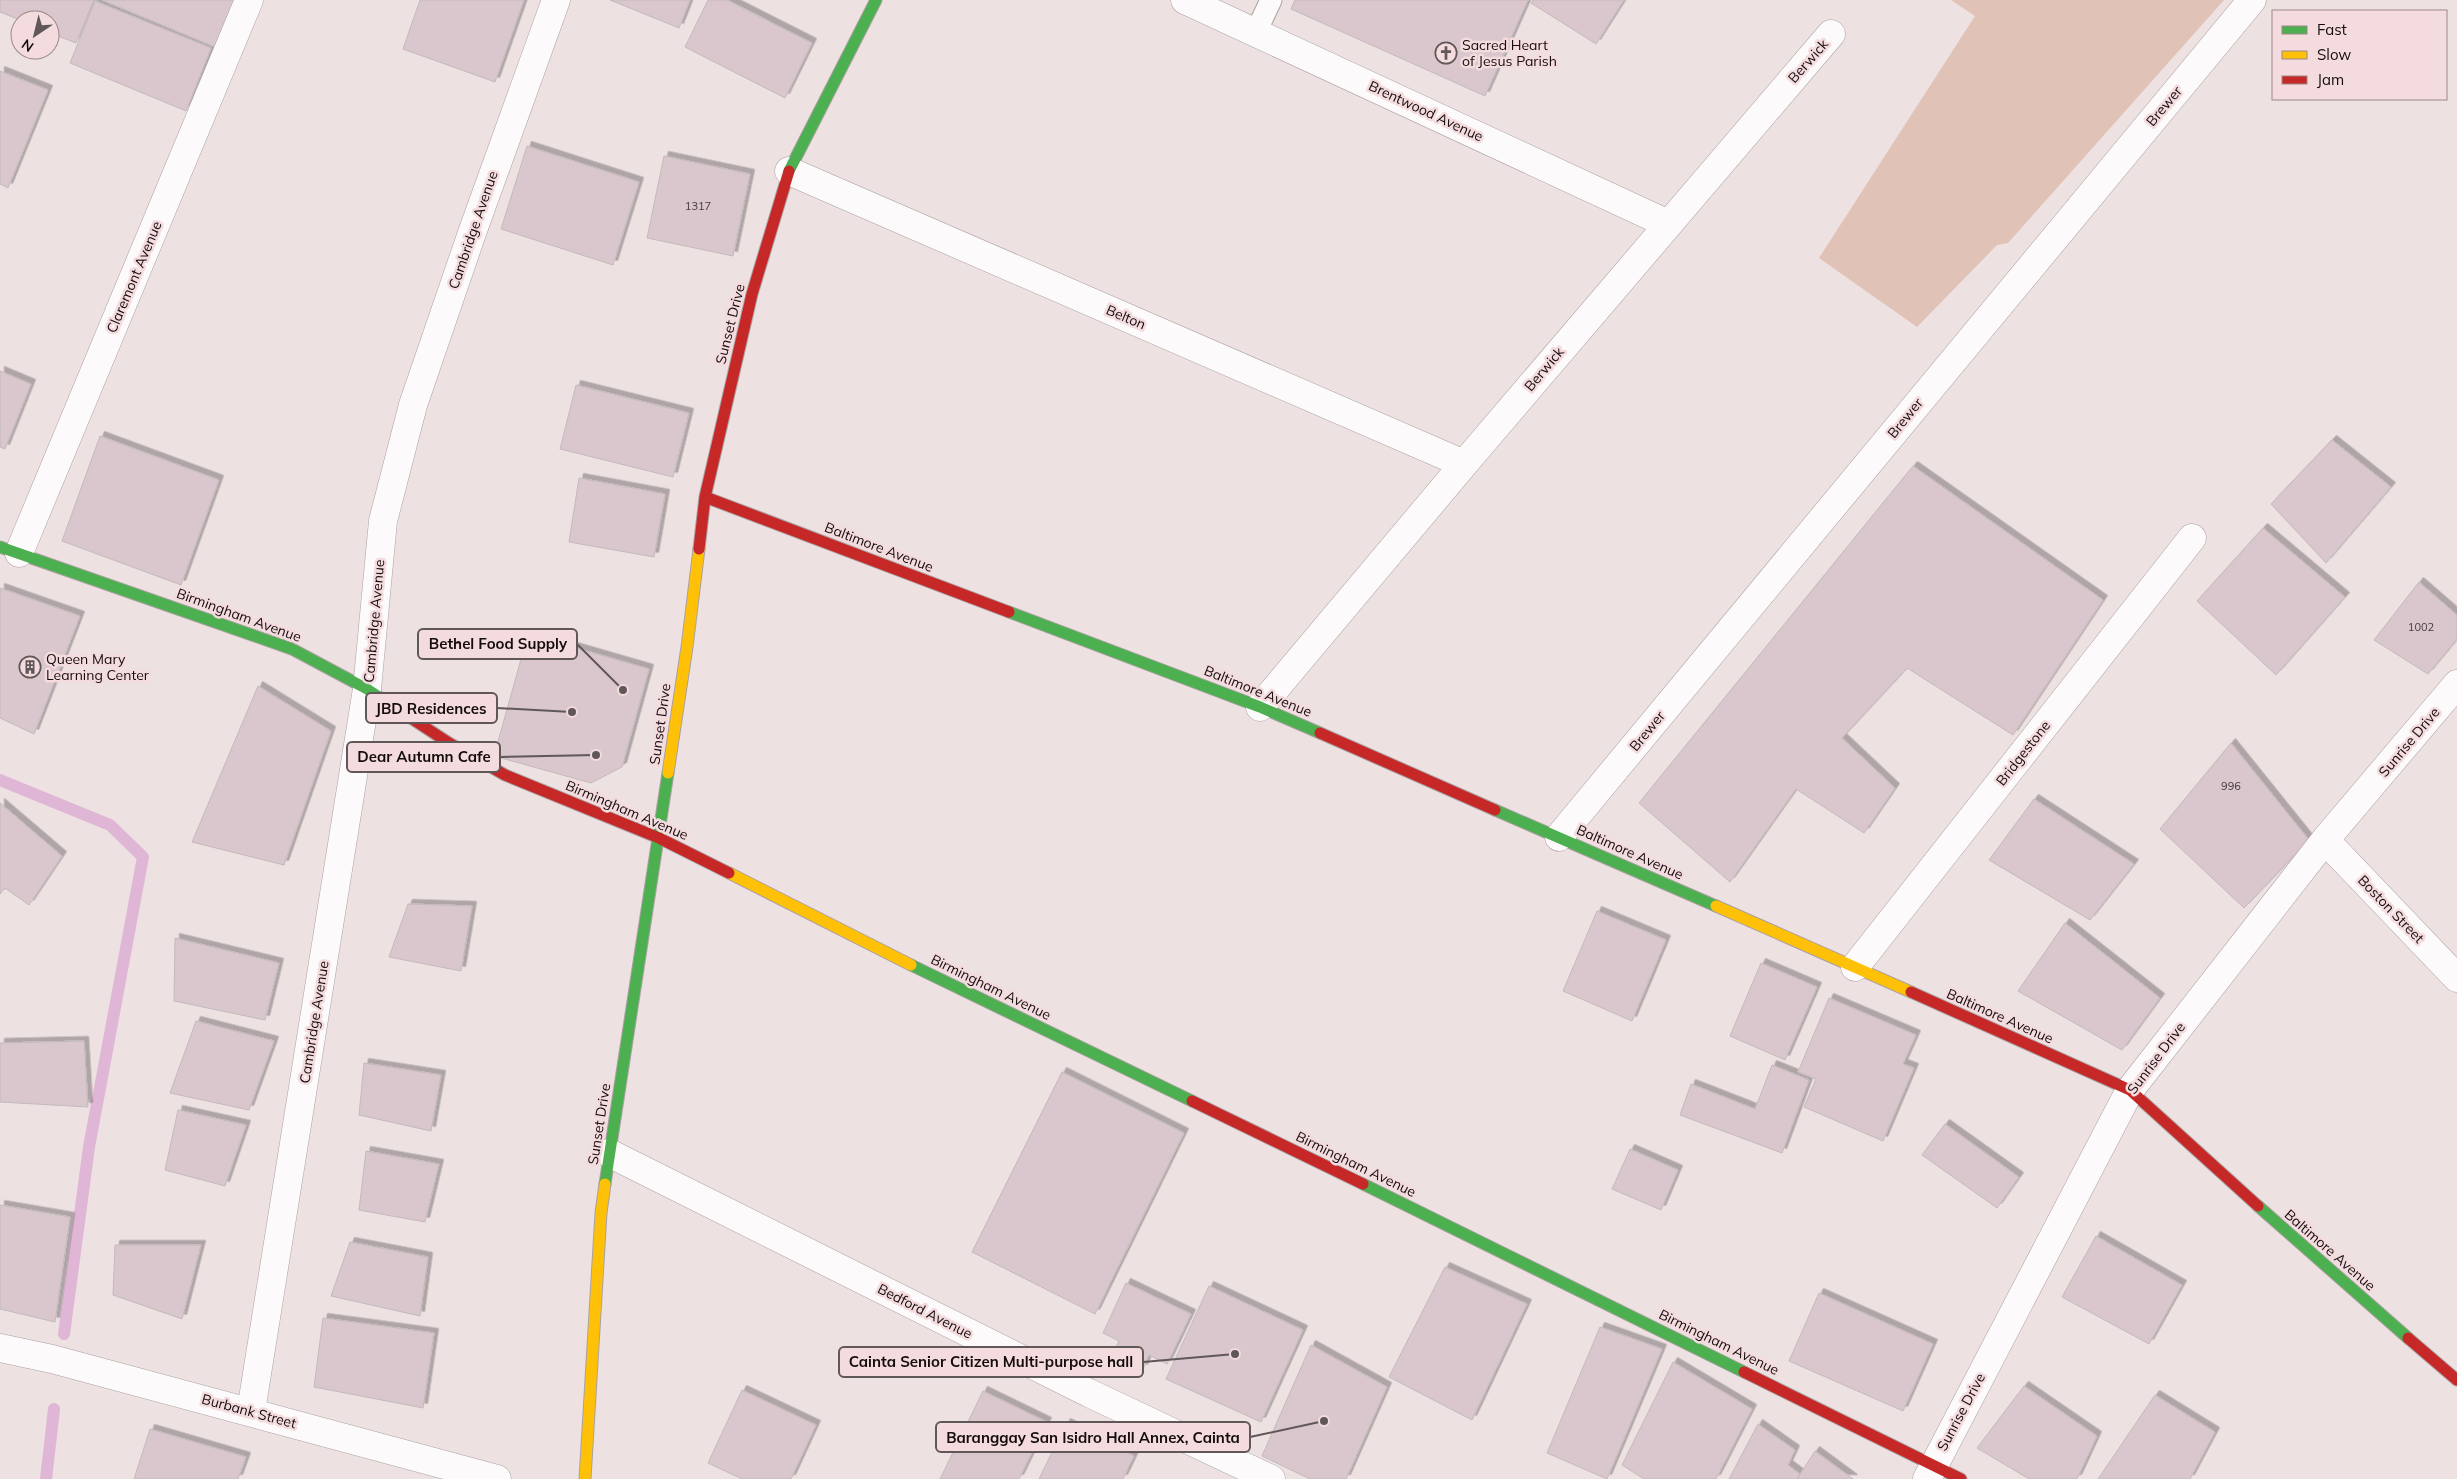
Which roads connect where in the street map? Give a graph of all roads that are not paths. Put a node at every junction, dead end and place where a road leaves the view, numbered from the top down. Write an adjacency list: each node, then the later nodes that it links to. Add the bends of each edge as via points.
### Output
1 (249, 0): 14 (street, Claremont Avenue)
2 (556, 0): 16 (street, Cambridge Avenue, via 413,405 383,521)
3 (876, 0): 9 (street, Sunset Drive)
4 (1184, 0): 7 (street, Brentwood Avenue)
5 (1271, 0): 7 (lane)
6 (2252, 0): 18 (street, Brewer)
7 (1256, 32): 10 (street, Brentwood Avenue)
8 (1831, 34): 10 (street, Berwick)
9 (789, 171): 11 (street, Belton); 12 (street, Sunset Drive, via 752,294)
10 (1668, 224): 11 (street, Berwick)
11 (1464, 464): 17 (street, Berwick)
12 (705, 498): 17 (street, Baltimore Avenue); 19 (street, Sunset Drive)
13 (2192, 538): 21 (street, Bridgestone)
14 (10, 550): 16 (street, Birmingham Avenue, via 292,649)
15 (2457, 684): 20 (street, Sunrise Drive)
16 (367, 689): 19 (street, Birmingham Avenue, via 505,775); 27 (street, Cambridge Avenue)
17 (1260, 707): 18 (street, Baltimore Avenue)
18 (1560, 837): 21 (street, Baltimore Avenue)
19 (659, 838): 24 (street, Sunset Drive); 28 (street, Birmingham Avenue, via 945,982 1295,1150)
20 (2325, 840): 22 (street, Boston Street); 23 (street, Sunrise Drive)
21 (1855, 967): 23 (street, Baltimore Avenue)
22 (2457, 978)
23 (2130, 1090): 26 (street, Baltimore Avenue, via 2324,1266); 28 (street, Sunrise Drive)
24 (609, 1153): 30 (street, Sunset Drive, via 601,1213); 31 (street, Bedford Avenue, via 1080,1388)
25 (0, 1348): 27 (street, Burbank Street)
26 (2457, 1380)
27 (251, 1412): 29 (street, Burbank Street)
28 (1930, 1472): 32 (street, Birmingham Avenue)
29 (497, 1479)
30 (584, 1479)
31 (1271, 1479)
32 (1961, 1479)

